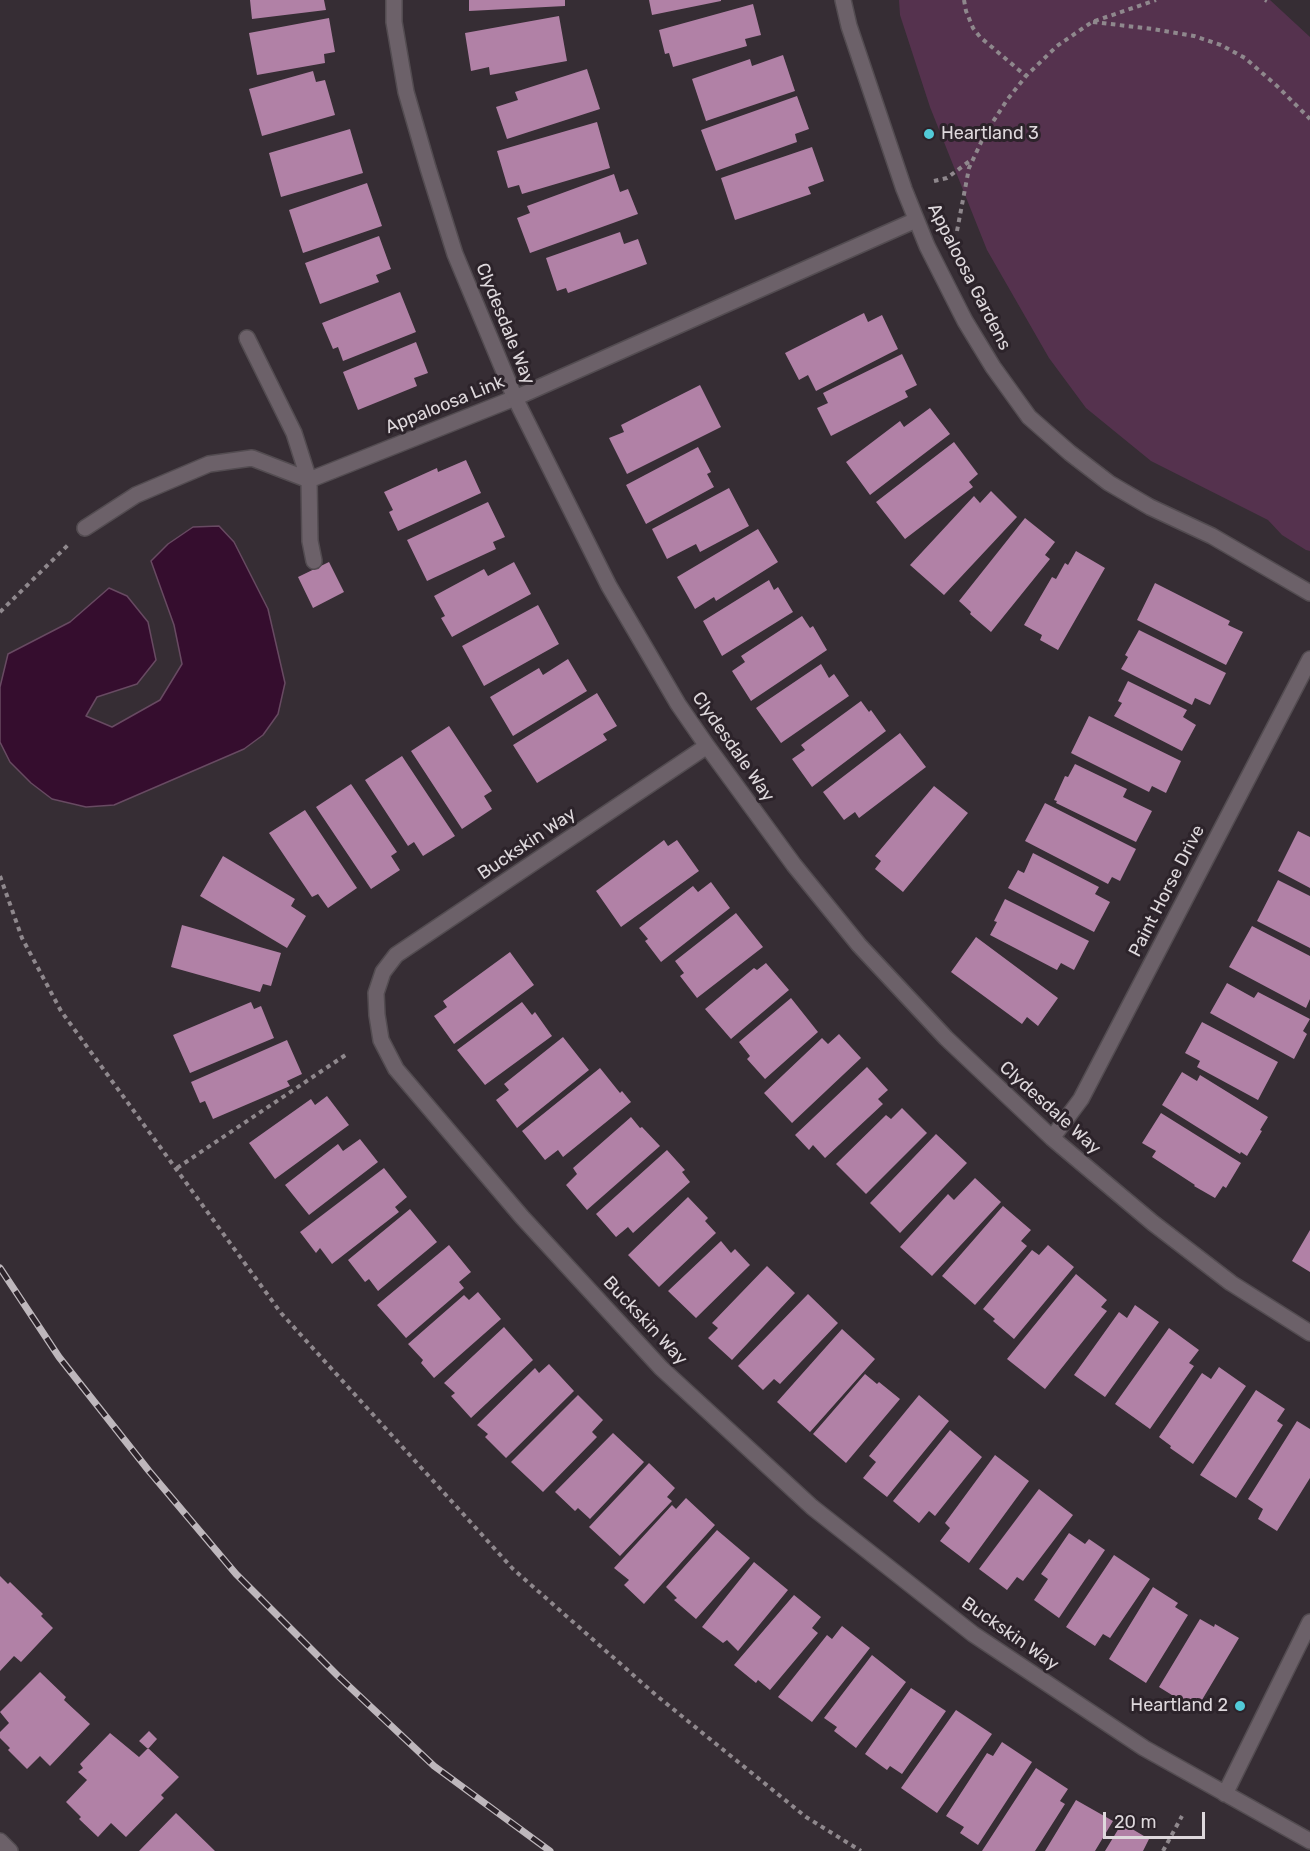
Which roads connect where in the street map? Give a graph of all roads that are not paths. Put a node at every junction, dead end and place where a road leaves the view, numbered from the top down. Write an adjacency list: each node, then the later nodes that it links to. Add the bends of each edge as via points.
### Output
1 (394, 0): 5 (street, Clydesdale Way, via 406,92 428,168 456,254)
2 (843, 0): 3 (street, Appaloosa Gardens)
3 (916, 220): 5 (street, Appaloosa Link); 9 (street, Appaloosa Gardens, via 965,321 1029,417 1109,483)
4 (247, 338): 6 (street, via 294,433)
5 (514, 398): 6 (street, Appaloosa Link); 11 (street, Clydesdale Way, via 609,586)
6 (309, 480): 7 (street, via 252,458 208,464 136,495); 8 (street)
7 (85, 528)
8 (314, 561)
9 (1310, 593)
10 (1310, 658): 12 (street, Paint Horse Drive, via 1081,1099)
11 (707, 746): 12 (street, Clydesdale Way, via 794,865 859,945 946,1038); 15 (street, Buckskin Way, via 396,955 383,972 376,993 381,1040 396,1069 515,1209 661,1368 812,1507 973,1634 1144,1748)
12 (1052, 1138): 13 (street, Clydesdale Way, via 1231,1282)
13 (1310, 1333)
14 (1310, 1622): 15 (street)
15 (1225, 1794): 17 (street, Buckskin Way)
16 (0, 1841): 18 (street)
17 (1310, 1841)
18 (10, 1851)

